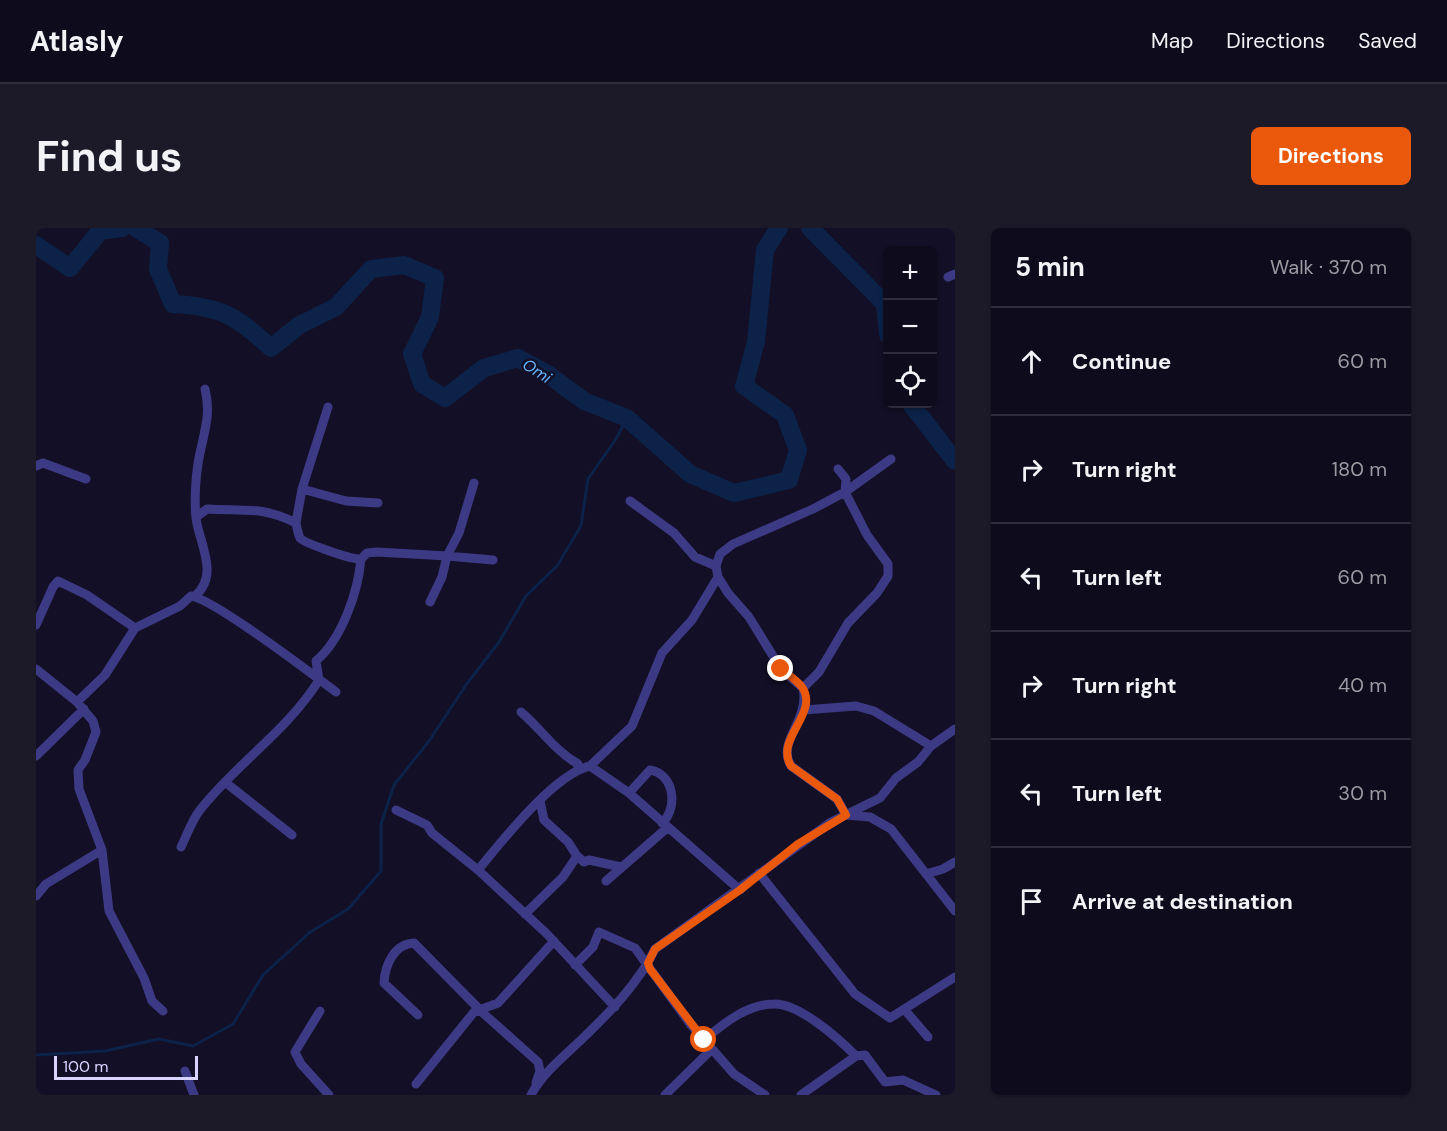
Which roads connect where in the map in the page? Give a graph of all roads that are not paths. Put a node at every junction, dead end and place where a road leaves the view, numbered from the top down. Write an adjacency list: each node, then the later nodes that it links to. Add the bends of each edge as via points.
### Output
1 (205, 389): 12 (street, via 210,413 200,454)
2 (328, 407): 8 (street)
3 (891, 459): 9 (street)
4 (36, 466): 6 (street, via 43,463)
5 (838, 469): 9 (street, via 846,478)
6 (86, 479)
7 (474, 483): 14 (street, via 459,533)
8 (302, 489): 11 (street, via 346,501); 13 (street)
9 (845, 492): 17 (street, via 733,544 720,554); 25 (street, via 867,535 888,564 888,576 848,623 819,672)
10 (630, 501): 17 (street, via 674,533 695,556)
11 (378, 503)
12 (196, 517): 13 (street, via 207,509 265,510); 19 (street, via 208,570 201,591)
13 (296, 523): 15 (street, via 301,539 307,543)
14 (447, 556): 15 (street, via 377,552 367,553); 16 (street); 20 (street)
15 (361, 560): 24 (street, via 359,585 351,606 316,661)
16 (493, 560)
17 (716, 566): 18 (street)
18 (718, 577): 25 (street, via 781,669); 33 (street, via 692,620 662,653 632,726)
19 (195, 596): 22 (street); 24 (street)
20 (430, 602)
21 (36, 625): 22 (street, via 58,581 87,595)
22 (135, 628): 27 (street)
23 (36, 669): 27 (street)
24 (319, 680): 26 (street); 35 (street, via 286,722)
25 (803, 688): 28 (street)
26 (336, 692)
27 (80, 706): 32 (street); 43 (street, via 93,720 96,732 78,770 79,789)
28 (804, 710): 31 (street, via 856,706 874,711); 39 (street, via 787,745 787,759 837,799)
29 (521, 712): 34 (street, via 561,754 578,764)
30 (955, 729): 31 (street)
31 (932, 746): 39 (street, via 880,798)
32 (36, 756)
33 (590, 766): 34 (street); 36 (street)
34 (578, 769): 37 (street)
35 (225, 782): 41 (street); 42 (street, via 199,811)
36 (629, 793): 40 (street); 40 (street, via 650,770 657,771 669,785 673,799)
37 (540, 801): 44 (street, via 544,820); 47 (street)
38 (396, 810): 47 (street, via 427,825)
39 (846, 815): 48 (street); 49 (street, via 870,817 891,829)
40 (664, 826): 46 (street); 51 (street)
41 (292, 835)
42 (181, 847)
43 (102, 850): 52 (street, via 46,884); 62 (street, via 109,911 152,1001)
44 (577, 856): 46 (street, via 584,862); 54 (street, via 563,877)
45 (955, 862): 49 (street)
46 (621, 867): 50 (street)
47 (478, 870): 54 (street)
48 (759, 873): 51 (street); 60 (street, via 855,994 890,1018)
49 (926, 874): 53 (street)
50 (606, 881)
51 (740, 890): 56 (street, via 655,949)
52 (36, 896)
53 (955, 912)
54 (525, 914): 55 (street)
55 (554, 941): 57 (street); 61 (street, via 498,1003)
56 (648, 963): 57 (street, via 635,948 599,932 593,947); 59 (street); 66 (street)
57 (575, 965): 59 (street)
58 (955, 977): 60 (street)
59 (615, 1007): 71 (street)
60 (904, 1009): 65 (street)
61 (479, 1010): 64 (street, via 414,942 404,943 385,970 384,982); 70 (street); 71 (street, via 538,1062 540,1071)
62 (163, 1011)
63 (320, 1011): 73 (street, via 295,1052)
64 (418, 1015)
65 (928, 1037)
66 (704, 1040): 67 (street); 68 (street, via 728,1019 776,1004 817,1024)
67 (712, 1049): 74 (street); 75 (street, via 734,1074)
68 (856, 1056): 76 (street); 77 (street, via 865,1055 885,1082 903,1080)
69 (185, 1071): 72 (street)
70 (416, 1084)
71 (533, 1092)
72 (194, 1095)
73 (329, 1095)
74 (665, 1095)
75 (765, 1095)
76 (801, 1095)
77 (936, 1095)

